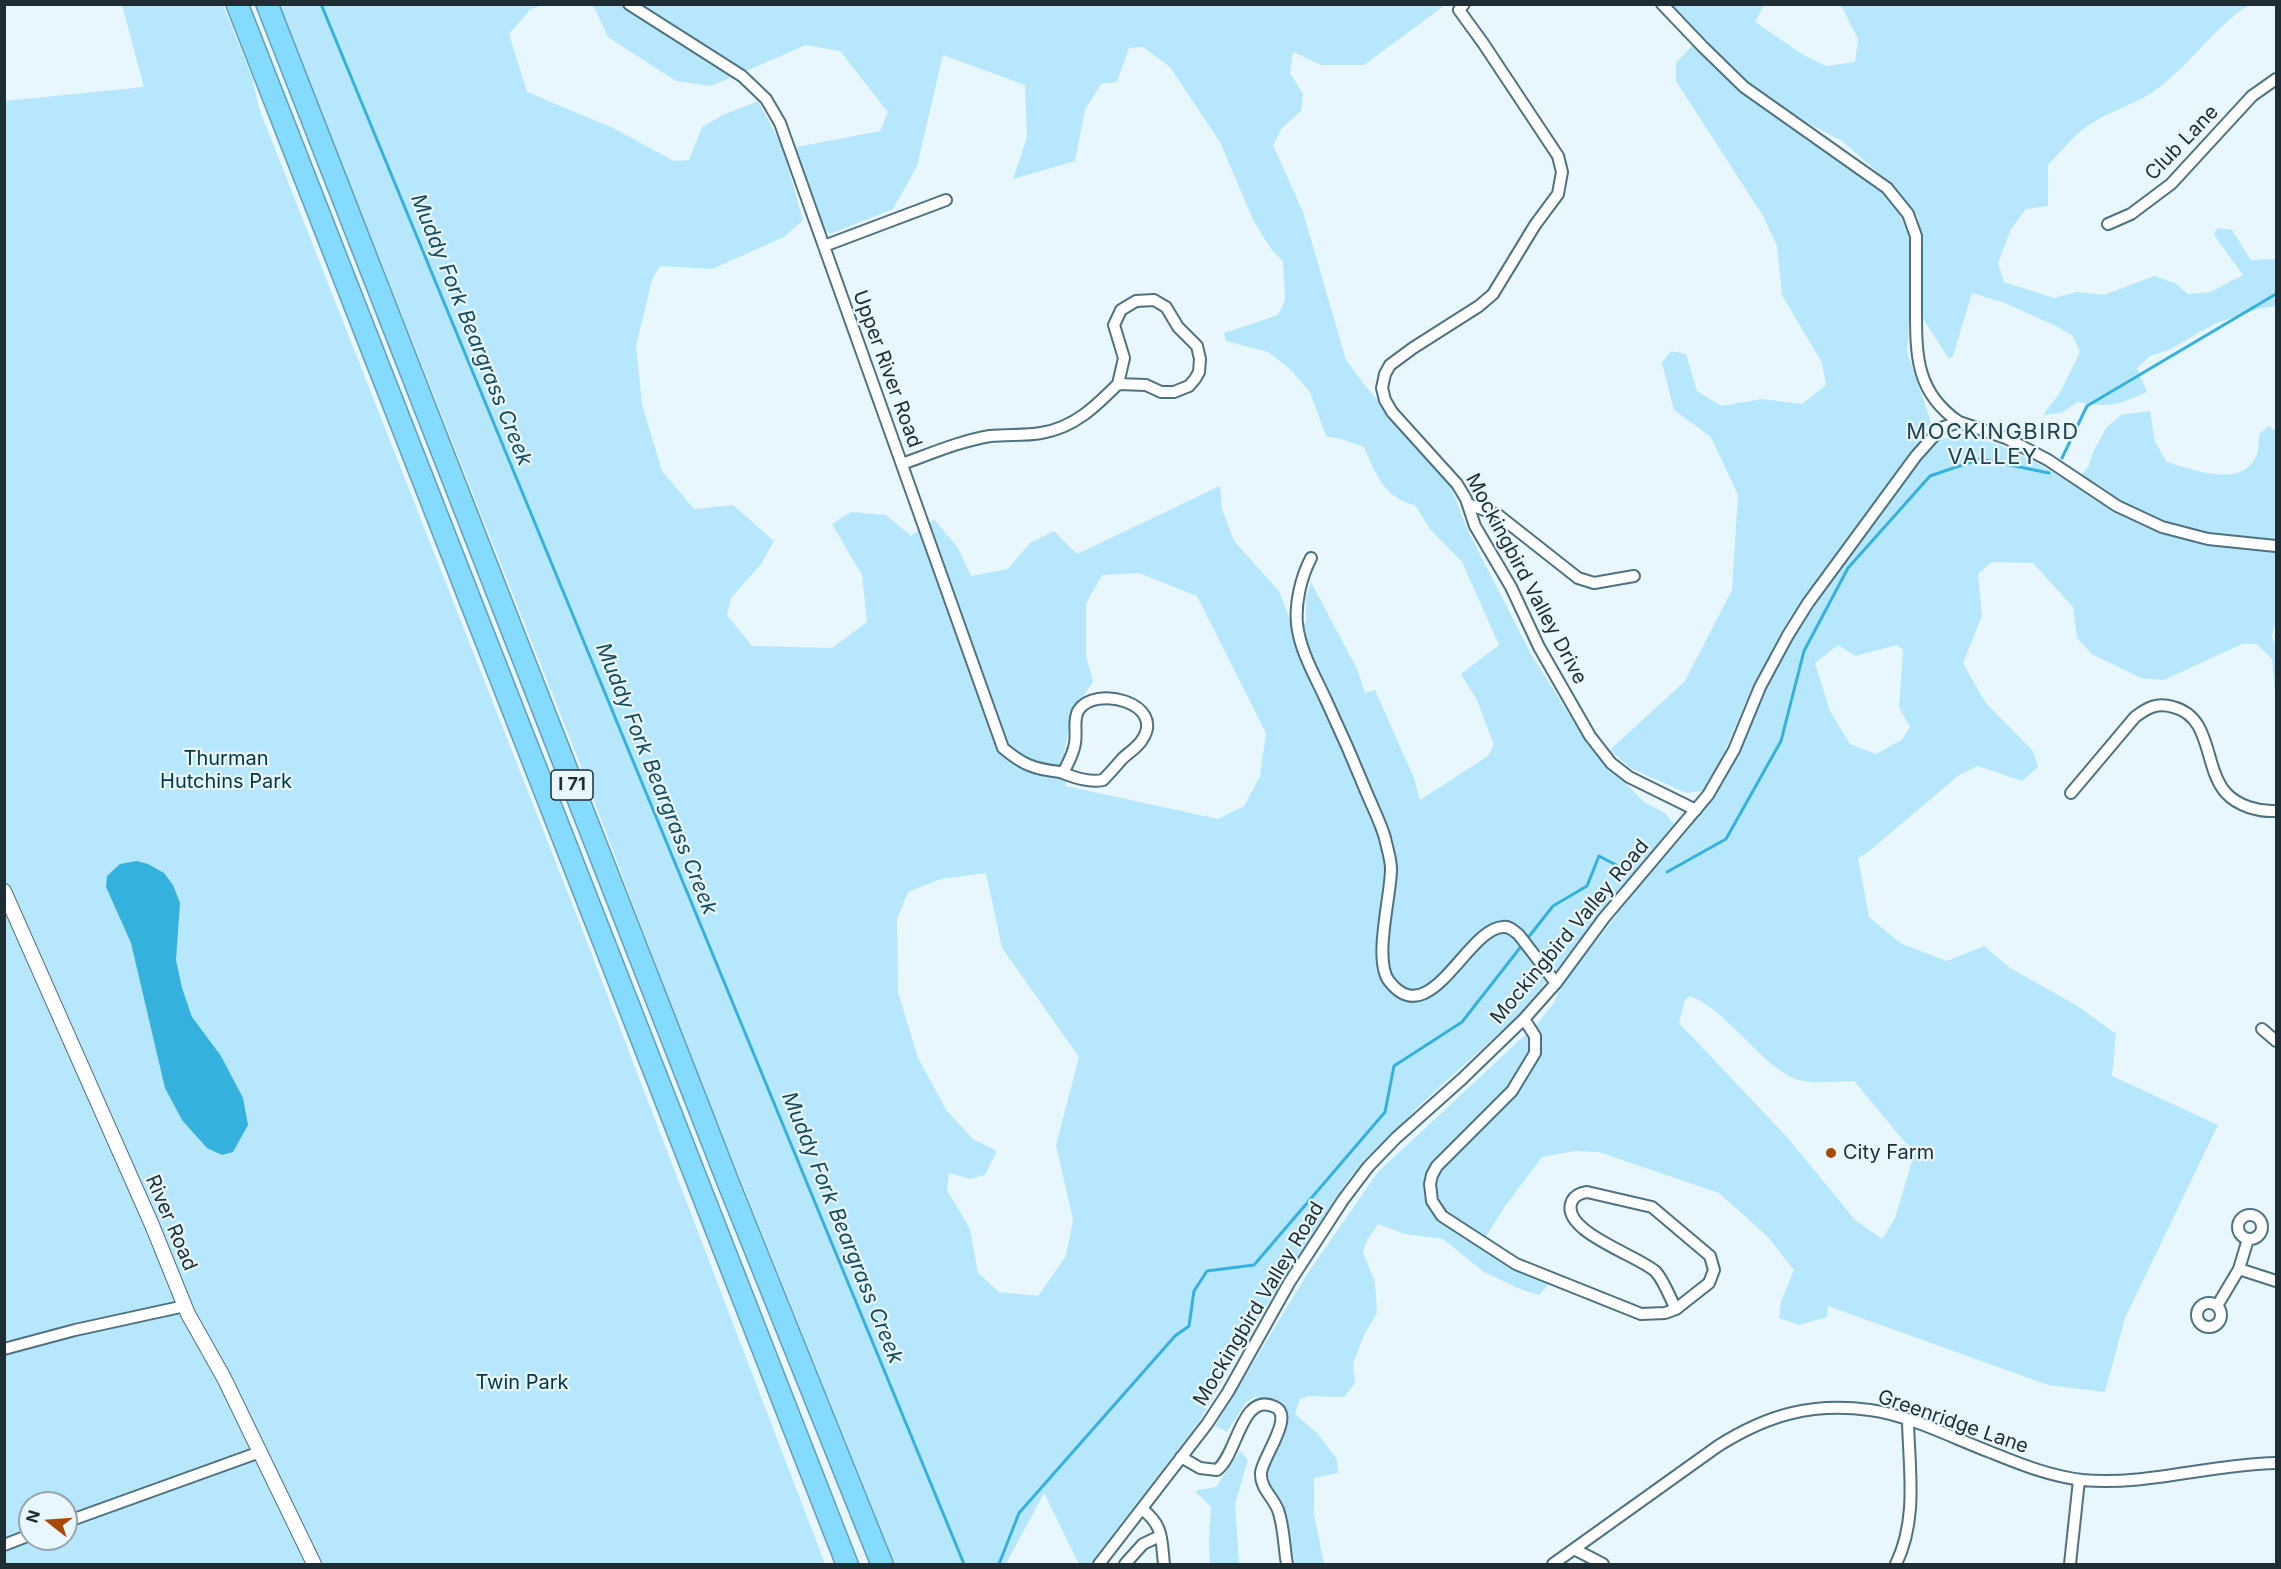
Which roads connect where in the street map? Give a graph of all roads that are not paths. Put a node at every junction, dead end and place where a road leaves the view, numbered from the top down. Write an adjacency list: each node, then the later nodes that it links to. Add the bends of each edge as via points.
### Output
1 (237, 4): 43 (highway, I 71)
2 (267, 4): 44 (highway, I 71, via 721,1164)
3 (629, 4): 9 (street, Upper River Road, via 742,76 766,99 780,123)
4 (1464, 4): 13 (street, Mockingbird Valley Drive, via 1459,10 1553,147 1563,172 1558,194 1493,294 1394,361 1383,379 1385,400 1392,412 1447,470)
5 (1662, 4): 11 (street, via 1744,87 1877,180 1902,204 1916,236 1917,355 1927,390 1937,405)
6 (2277, 79): 8 (street, Club Lane, via 2252,96 2171,184 2131,214)
7 (946, 201): 9 (street)
8 (2108, 224)
9 (824, 246): 12 (street, Upper River Road)
10 (1118, 384): 10 (street, via 1146,385 1170,393 1189,386 1198,372 1197,346 1178,327 1166,307 1154,300 1136,301 1121,310 1114,326 1124,358); 12 (street, via 1089,412 1056,429 972,440)
11 (1959, 422): 14 (street, via 2031,450 2117,506 2162,527 2208,539); 19 (street, Mockingbird Valley Road, via 1941,428 1916,456 1809,603 1775,658 1721,774)
12 (902, 464): 17 (street, Upper River Road, via 1003,748 1020,763)
13 (1468, 504): 16 (street, via 1498,515 1578,578 1594,583); 19 (street, Mockingbird Valley Drive, via 1475,526 1544,656 1596,745 1629,777)
14 (2277, 546)
15 (1311, 558): 22 (street, via 1300,594 1297,625 1303,648 1384,835 1391,866 1381,950 1389,981 1408,994 1433,989 1486,934 1504,927 1512,929)
16 (1634, 576)
17 (1064, 773): 17 (street, Upper River Road, via 1095,782 1103,780 1143,739 1147,726 1144,714 1129,701 1118,699 1085,704 1075,719 1075,742)
18 (2071, 793): 20 (street, via 2135,717 2162,705 2185,711 2200,729 2227,794 2253,809)
19 (1696, 810): 22 (street, Mockingbird Valley Road, via 1604,918)
20 (2277, 811)
21 (4, 891): 29 (street, River Road)
22 (1556, 983): 23 (street, Mockingbird Valley Road)
23 (1524, 1019): 31 (street, via 1535,1036 1535,1053 1512,1091 1437,1166 1430,1184 1436,1209 1516,1264 1641,1314); 35 (street, Mockingbird Valley Road, via 1368,1167 1289,1283 1228,1392)
24 (2262, 1029): 25 (street)
25 (2277, 1041)
26 (2248, 1239): 27 (street)
27 (2239, 1269): 28 (street); 30 (street)
28 (2277, 1281)
29 (185, 1306): 32 (street); 34 (street, River Road)
30 (2217, 1306)
31 (1676, 1309): 31 (street, via 1709,1283 1714,1270 1710,1256 1652,1207 1587,1192 1578,1194 1570,1209 1583,1230 1657,1273)
32 (4, 1349)
33 (1908, 1421): 37 (street, Greenridge Lane, via 2026,1467); 41 (street, Greenridge Lane, via 1870,1410 1827,1408 1776,1416 1718,1446); 51 (street, via 1911,1514)
34 (260, 1452): 39 (street); 42 (street, River Road)
35 (1181, 1457): 38 (street, Mockingbird Valley Road); 48 (street, via 1200,1468 1217,1470 1225,1464 1248,1411 1261,1404 1279,1408 1281,1423 1261,1473 1265,1490 1278,1510)
36 (2277, 1463): 37 (street, Greenridge Lane, via 2126,1480)
37 (2079, 1479): 52 (street)
38 (1142, 1509): 40 (street, via 1158,1525); 45 (street, Mockingbird Valley Road)
39 (78, 1518)
40 (1160, 1536): 46 (street, via 1143,1544); 47 (street)
41 (1574, 1549): 49 (street, Greenridge Lane); 50 (street)
42 (314, 1564)
43 (847, 1564)
44 (882, 1564)
45 (1099, 1564)
46 (1125, 1564)
47 (1164, 1564)
48 (1287, 1564)
49 (1552, 1564)
50 (1603, 1564)
51 (1896, 1564)
52 (2070, 1564)

